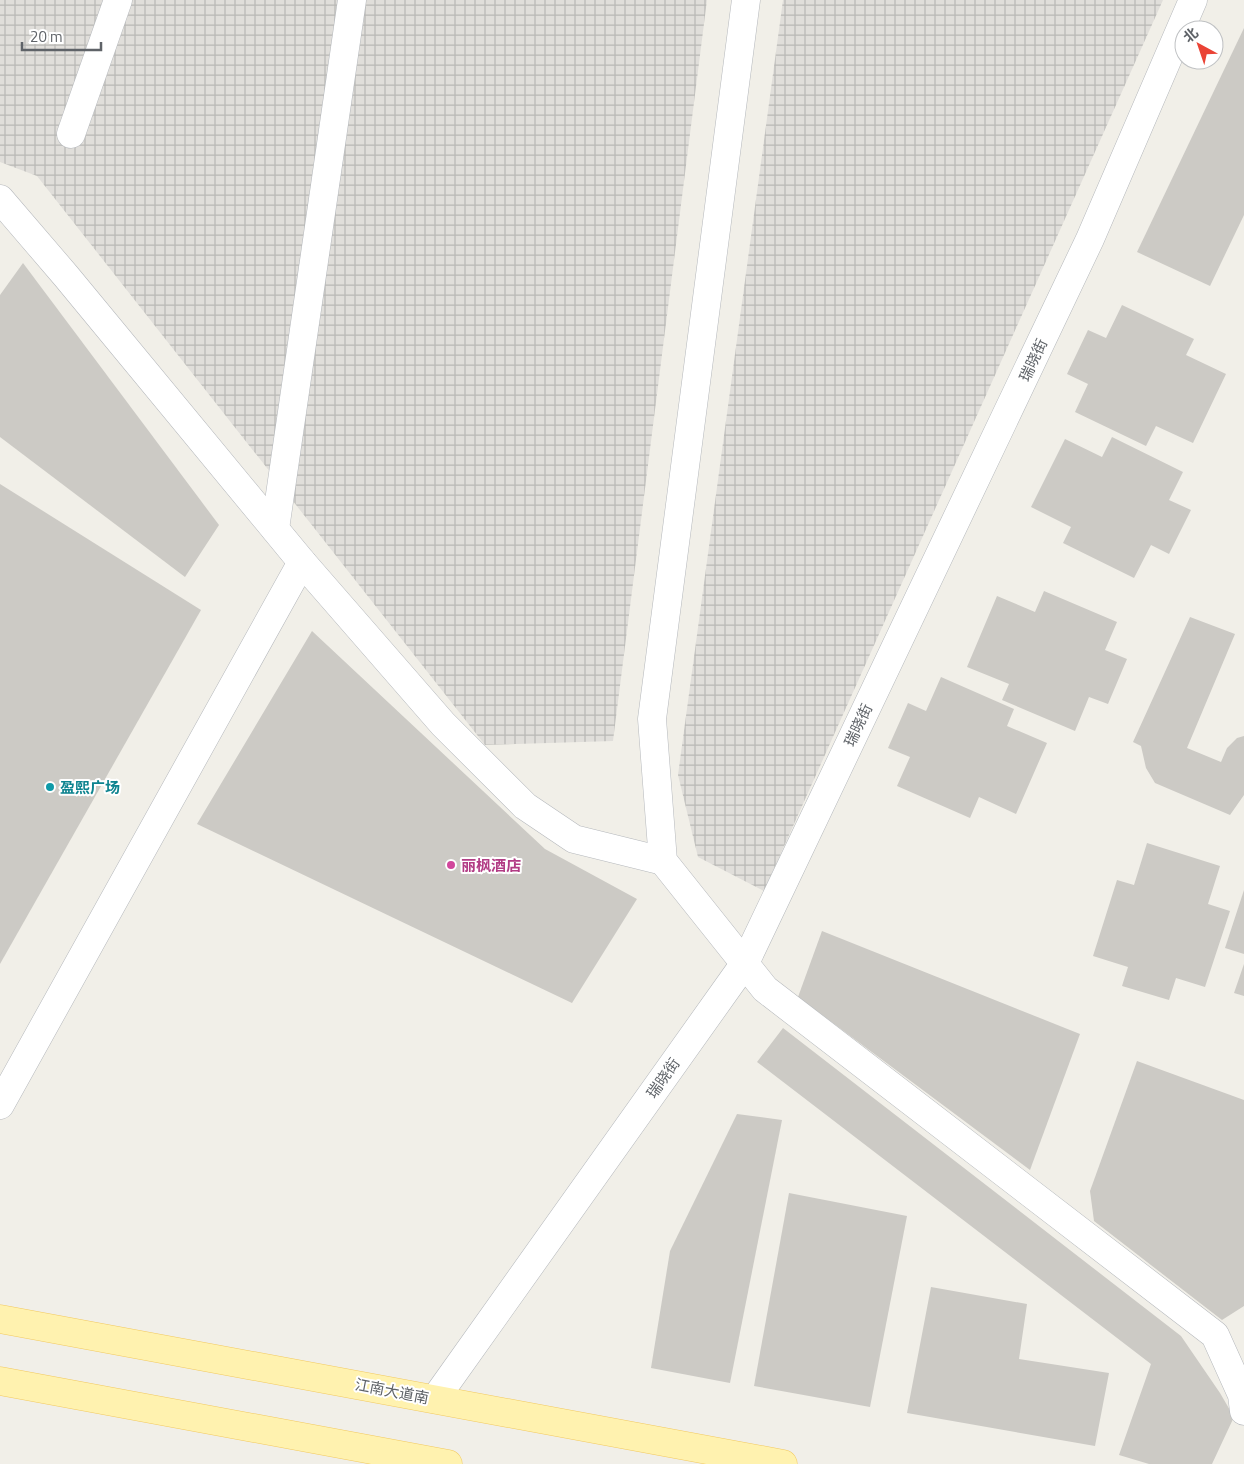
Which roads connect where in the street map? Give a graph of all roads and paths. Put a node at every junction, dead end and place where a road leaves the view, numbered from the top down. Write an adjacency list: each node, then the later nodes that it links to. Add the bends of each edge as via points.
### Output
1 (118, 0): 5 (street)
2 (352, 0): 7 (street)
3 (746, 0): 9 (street, via 652,719)
4 (1193, 0): 10 (street, 瑞晓街, via 1090,239)
5 (71, 134)
6 (0, 199): 7 (street)
7 (275, 529): 8 (street)
8 (302, 562): 9 (street, via 443,724 525,806 574,839); 11 (street)
9 (663, 861): 10 (street)
10 (745, 963): 14 (street, 瑞晓街); 15 (street, via 765,988 1215,1335 1242,1395)
11 (0, 1105)
12 (0, 1319): 14 (main road, 江南大道南)
13 (0, 1381): 16 (main road)
14 (435, 1399): 17 (main road, 江南大道南)
15 (1244, 1411)
16 (448, 1464)
17 (783, 1464)

